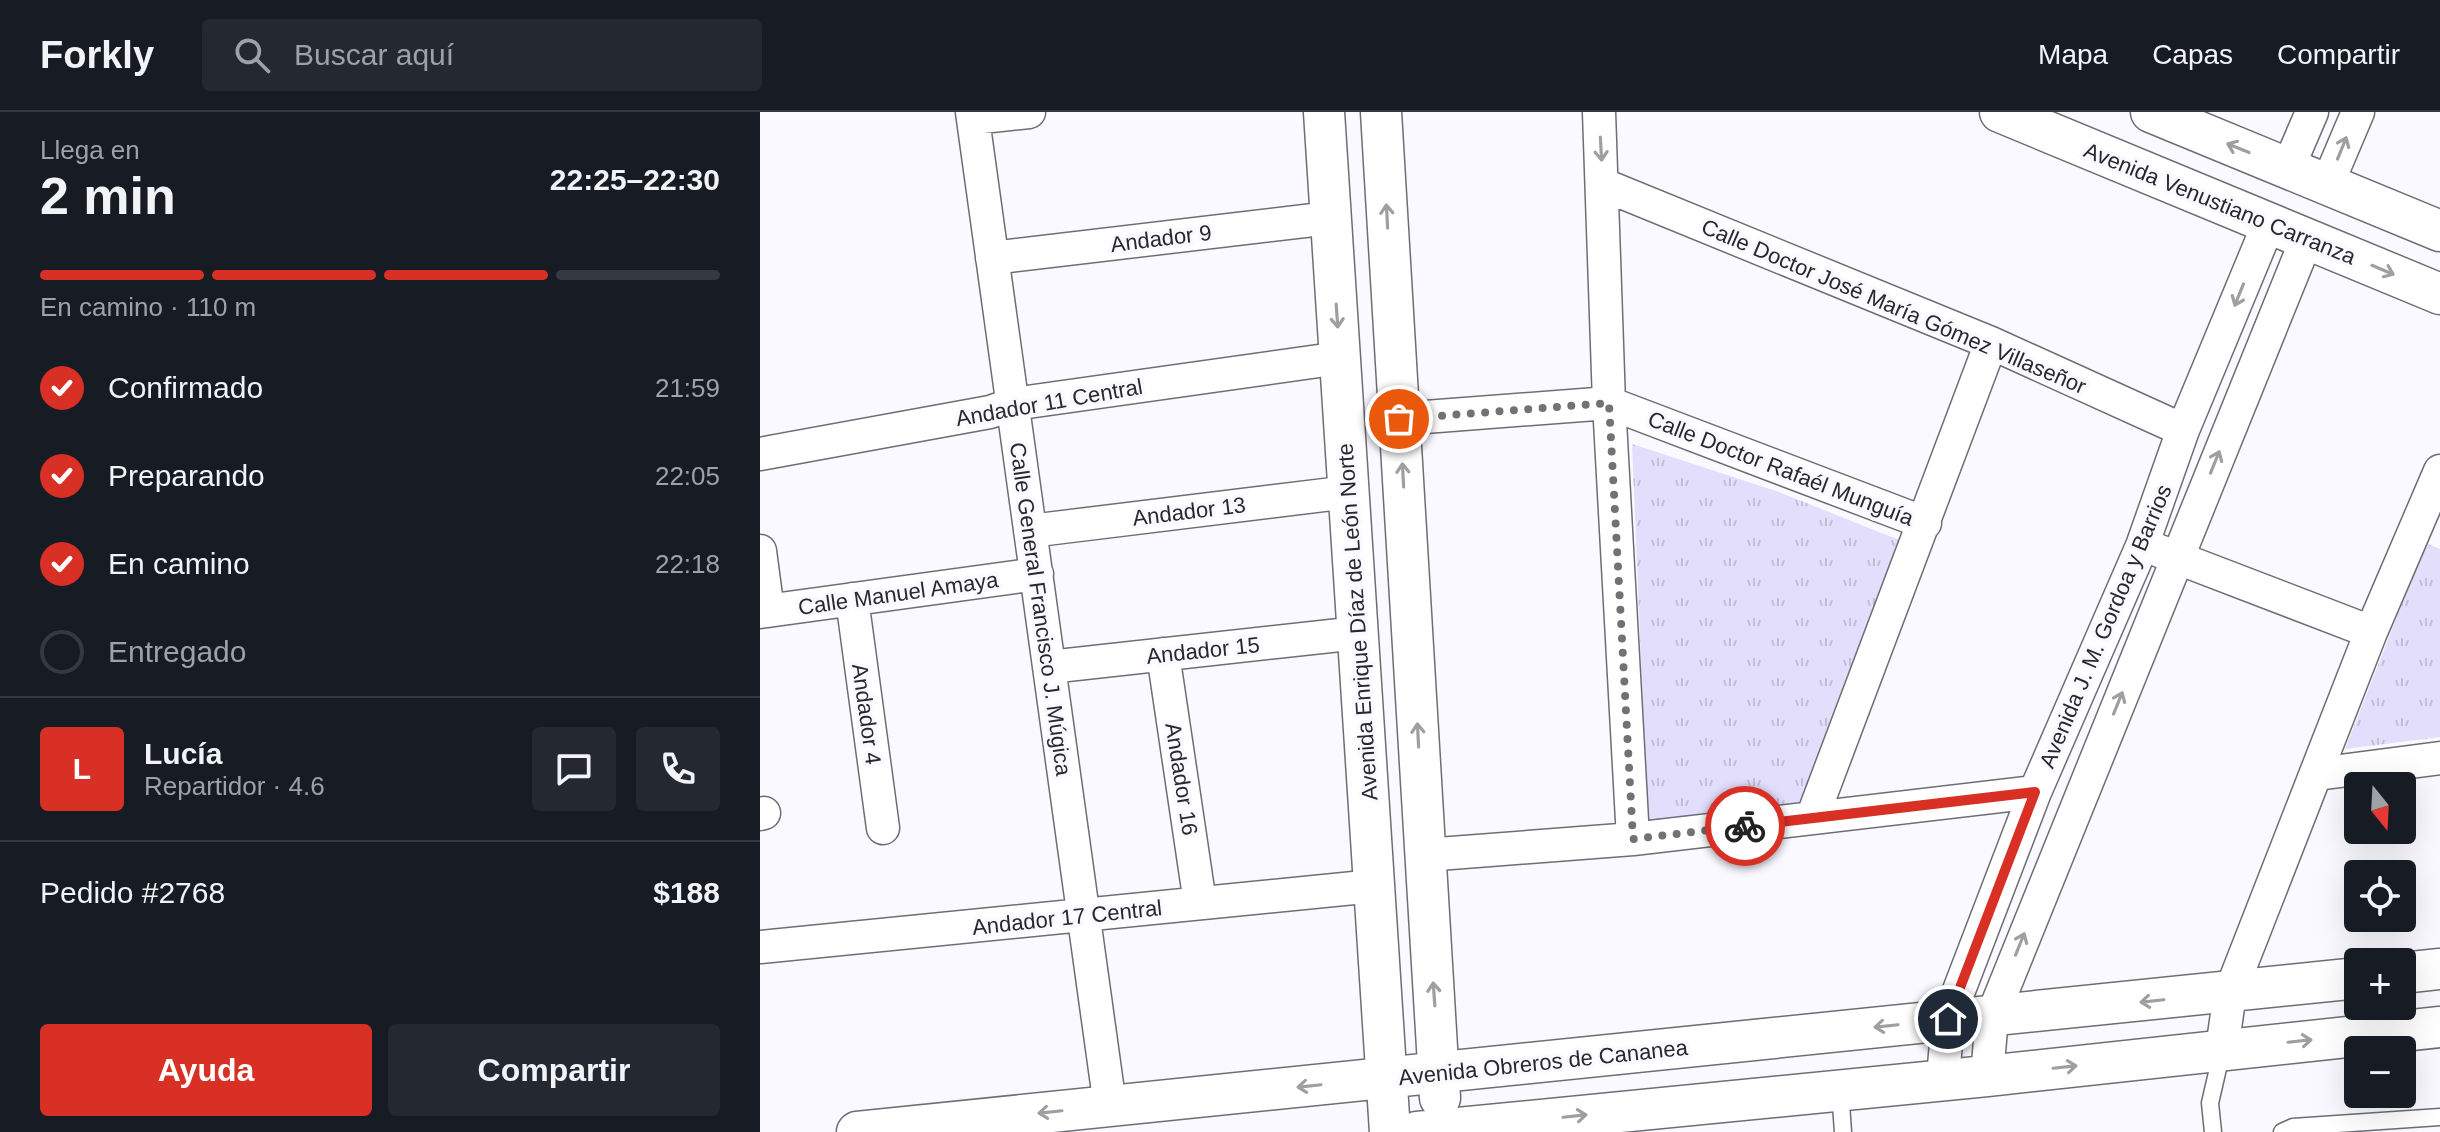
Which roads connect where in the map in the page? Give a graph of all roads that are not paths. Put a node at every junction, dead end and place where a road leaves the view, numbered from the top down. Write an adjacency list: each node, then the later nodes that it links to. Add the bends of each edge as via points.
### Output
1 (1029, 112): 9 (street)
2 (1324, 112): 13 (street, Avenida Enrique Díaz de León Norte)
3 (1381, 112): 23 (street, one-way to 3)
4 (1599, 112): 11 (street, one-way to 11)
5 (2000, 112): 14 (street, Avenida Venustiano Carranza)
6 (2151, 112): 10 (street, one-way to 6)
7 (2312, 112): 10 (street)
8 (2358, 112): 12 (street, one-way to 8)
9 (973, 115): 17 (street, Calle General Francisco J. Múgica)
10 (2288, 168): 12 (street)
11 (1604, 185): 19 (street, Calle Doctor José María Gómez Villaseñor); 21 (street)
12 (2327, 185): 15 (street)
13 (1330, 218): 17 (street, Andador 9); 20 (street, Avenida Enrique Díaz de León Norte, one-way to 20)
14 (2269, 223): 16 (street, Avenida Venustiano Carranza); 24 (street, Avenida J. M. Gordoa y Barrios, one-way to 24)
15 (2440, 231)
16 (2307, 238): 18 (street, Avenida Venustiano Carranza, one-way to 18); 33 (street, Avenida J. M. Gordoa y Barrios, one-way to 16)
17 (992, 258): 22 (street, Calle General Francisco J. Múgica)
18 (2440, 294)
19 (1991, 343): 24 (street, Calle Doctor José María Gómez Villaseñor); 28 (street)
20 (1340, 358): 22 (street, Andador 11 Central); 27 (street, Avenida Enrique Díaz de León Norte)
21 (1609, 403): 23 (street, Calle Doctor Rafaél Munguía); 28 (street, Calle Doctor Rafaél Munguía); 46 (street)
22 (1013, 404): 25 (street, Andador 11 Central); 30 (street, Calle General Francisco J. Múgica)
23 (1399, 419): 47 (street, one-way to 23)
24 (2183, 430): 31 (street, Avenida J. M. Gordoa y Barrios)
25 (760, 454)
26 (2440, 471): 29 (street)
27 (1349, 492): 30 (street, Andador 13); 38 (street, Avenida Enrique Díaz de León Norte)
28 (1925, 523): 44 (street)
29 (2430, 523): 37 (street)
30 (1030, 531): 34 (street, Calle General Francisco J. Múgica)
31 (2142, 546): 33 (street); 43 (street, Avenida J. M. Gordoa y Barrios)
32 (760, 551): 36 (street)
33 (2177, 557): 37 (street); 56 (street, Avenida J. M. Gordoa y Barrios, one-way to 33)
34 (1037, 574): 35 (street, Calle Manuel Amaya); 40 (street, Calle General Francisco J. Múgica)
35 (852, 599): 36 (street, Calle Manuel Amaya); 45 (street, Andador 4)
36 (764, 612)
37 (2371, 632): 42 (street)
38 (1358, 633): 39 (street, Andador 15); 48 (street, Avenida Enrique Díaz de León Norte)
39 (1163, 654): 40 (street, Andador 15); 49 (street, Andador 16)
40 (1049, 667): 50 (street, Calle General Francisco J. Múgica)
41 (2440, 758): 42 (street)
42 (2317, 774): 55 (street)
43 (2035, 792): 44 (street); 57 (street, Avenida J. M. Gordoa y Barrios)
44 (1812, 818): 46 (street)
45 (883, 828)
46 (1633, 839): 47 (street)
47 (1425, 855): 60 (street, one-way to 47)
48 (1374, 886): 49 (street, Andador 17 Central); 62 (street, Avenida Enrique Díaz de León Norte)
49 (1200, 903): 50 (street, Andador 17 Central)
50 (1084, 915): 51 (street, Andador 17 Central); 65 (street, Calle General Francisco J. Múgica)
51 (760, 947)
52 (2440, 969): 53 (street)
53 (2416, 972)
54 (2344, 980): 55 (street, Avenida Obreros de Cananea)
55 (2230, 993): 56 (street, Avenida Obreros de Cananea, one-way to 56); 59 (street)
56 (1992, 1017): 57 (street, Avenida Obreros de Cananea); 61 (street, Avenida J. M. Gordoa y Barrios)
57 (1948, 1019): 60 (street, Avenida Obreros de Cananea, one-way to 60); 63 (street, Avenida J. M. Gordoa y Barrios)
58 (2440, 1027): 59 (street, one-way to 58)
59 (2222, 1049): 61 (street, one-way to 59); 71 (lane, via 2210,1103)
60 (1438, 1072): 62 (street, Avenida Obreros de Cananea); 67 (street)
61 (1987, 1076): 63 (street)
62 (1387, 1078): 65 (street, Avenida Obreros de Cananea, one-way to 65); 69 (street, Avenida Enrique Díaz de León Norte)
63 (1943, 1078): 64 (street)
64 (1840, 1089): 67 (street, one-way to 64); 70 (lane)
65 (1110, 1106): 68 (street, Avenida Obreros de Cananea, one-way to 68)
66 (2440, 1117): 72 (lane)
67 (1434, 1131)
68 (857, 1132)
69 (1390, 1132)
70 (1843, 1132)
71 (2213, 1132)
72 (2282, 1132)

